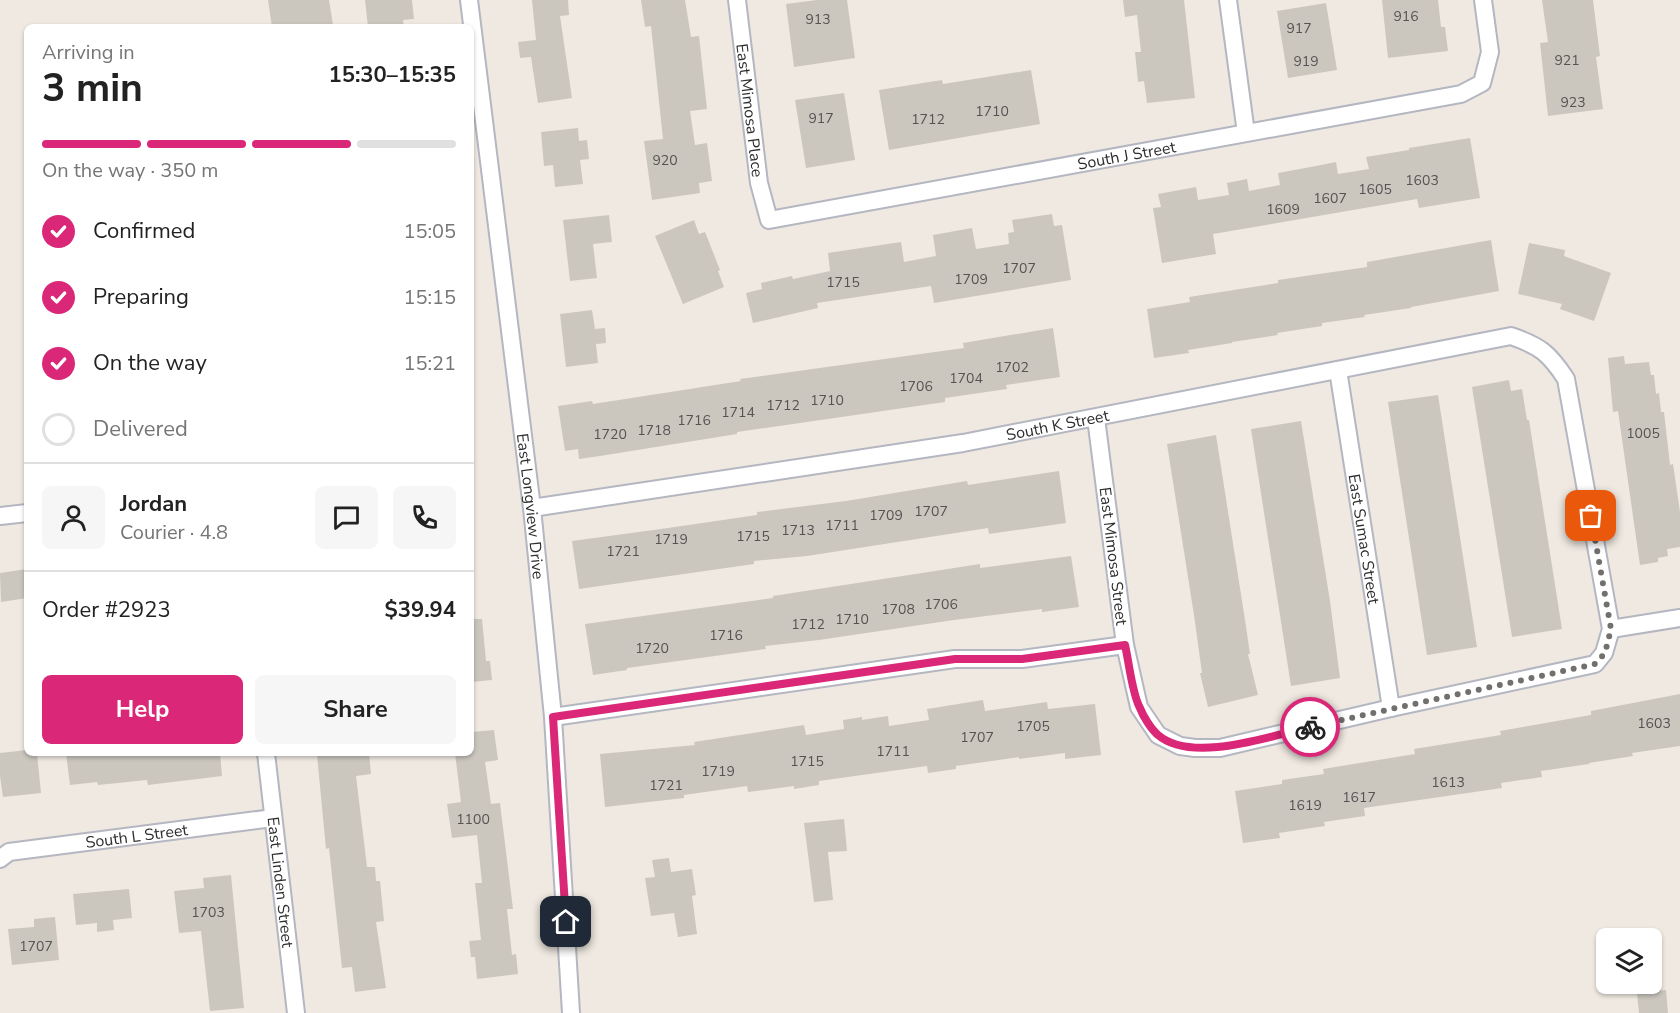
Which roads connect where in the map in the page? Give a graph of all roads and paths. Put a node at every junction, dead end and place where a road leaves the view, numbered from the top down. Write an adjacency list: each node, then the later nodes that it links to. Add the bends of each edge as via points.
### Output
1 (469, 0): 5 (street, East Longview Drive)
2 (737, 0): 8 (street, East Mimosa Place, via 759,183)
3 (1228, 0): 7 (street)
4 (1483, 0): 7 (street, South J Street, via 1490,52 1482,83 1461,94)
5 (472, 24)
6 (474, 40): 11 (street, East Longview Drive)
7 (1246, 133): 8 (street, South J Street)
8 (769, 220)
9 (1338, 370): 10 (street, South K Street); 15 (street, South K Street, via 1511,336 1534,344 1555,362 1566,379); 17 (street, East Sumac Street)
10 (1096, 418): 11 (street, South K Street, via 963,443); 16 (street, East Mimosa Street)
11 (532, 508): 18 (street, East Longview Drive)
12 (24, 513): 13 (street)
13 (0, 516)
14 (1680, 618): 15 (street)
15 (1611, 629): 17 (street, via 1605,653 1595,664)
16 (1125, 645): 17 (street, East Mimosa Street, via 1139,707 1158,735 1179,746 1220,748); 18 (street, via 1022,659 955,659)
17 (1390, 708)
18 (553, 717): 23 (street, East Longview Drive)
19 (266, 756): 20 (street, East Linden Street)
20 (273, 818): 21 (street, South L Street, via 9,852); 22 (street, East Linden Street)
21 (0, 859)
22 (296, 1013)
23 (571, 1013)

